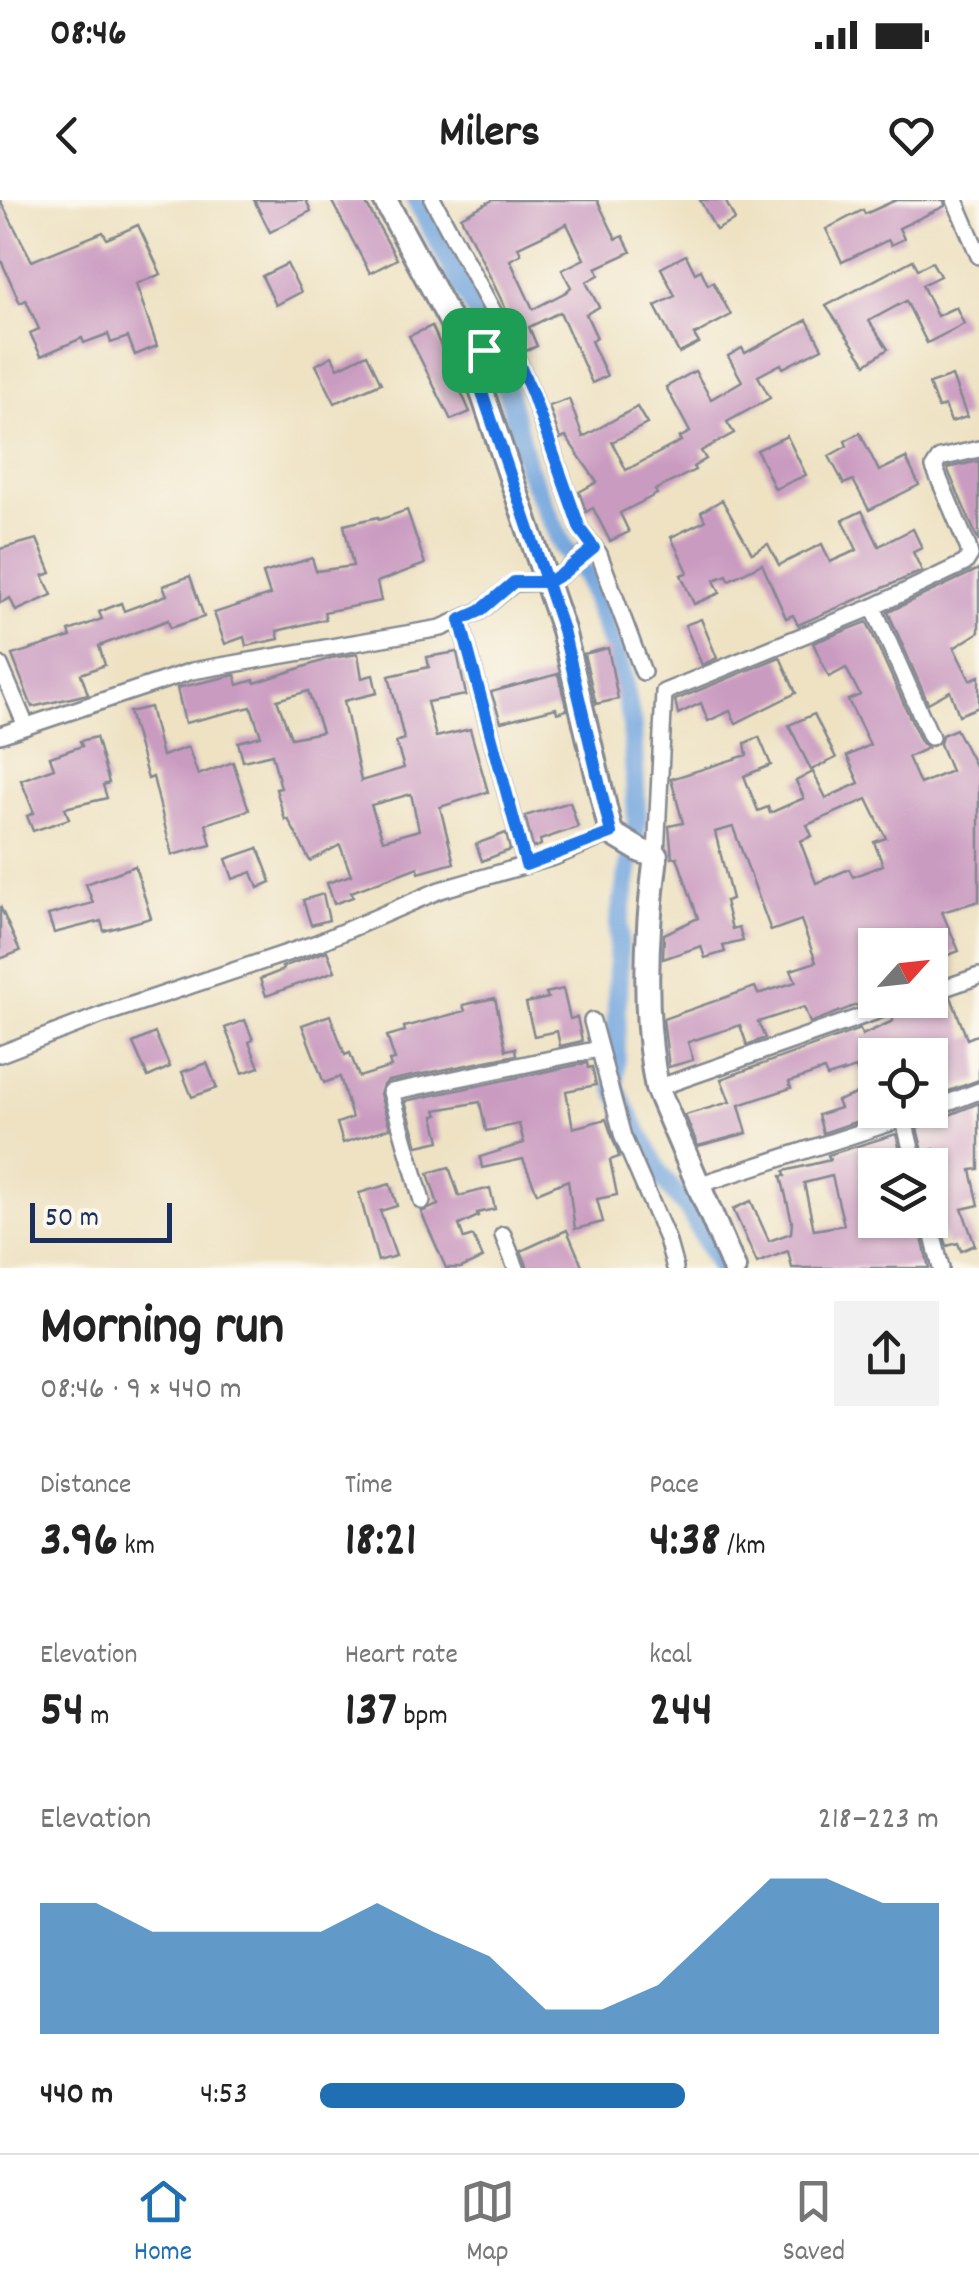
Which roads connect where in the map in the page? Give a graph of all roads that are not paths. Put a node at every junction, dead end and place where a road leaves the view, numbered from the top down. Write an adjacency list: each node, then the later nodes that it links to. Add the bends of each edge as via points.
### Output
1 (385, 200): 6 (main road)
2 (433, 200): 5 (street)
3 (956, 200): 4 (street)
4 (979, 256)
5 (507, 337): 6 (street); 8 (street)
6 (477, 353): 9 (main road)
7 (979, 450): 10 (street, via 940,458 934,467 970,555)
8 (590, 551): 9 (street); 13 (street)
9 (555, 578): 11 (street, via 514,582); 17 (main road, via 563,630)
10 (873, 607): 16 (street); 17 (street, via 664,692)
11 (460, 620): 14 (street, via 192,671); 18 (street)
12 (0, 665): 14 (street)
13 (643, 672)
14 (26, 726): 15 (street)
15 (0, 735)
16 (931, 737)
17 (633, 845): 18 (street); 25 (main road, via 650,907)
18 (526, 865): 24 (street, via 440,890 316,943)
19 (979, 976): 20 (street)
20 (948, 987)
21 (858, 1018): 25 (street)
22 (592, 1021): 23 (street)
23 (599, 1049): 30 (street, via 390,1092); 34 (street, via 623,1137)
24 (0, 1054)
25 (657, 1088): 29 (main road)
26 (979, 1091): 27 (street)
27 (948, 1103)
28 (879, 1128): 29 (street)
29 (701, 1184): 35 (main road)
30 (422, 1201)
31 (502, 1235): 33 (street)
32 (934, 1238): 36 (street)
33 (516, 1268)
34 (675, 1268)
35 (734, 1268)
36 (941, 1268)

